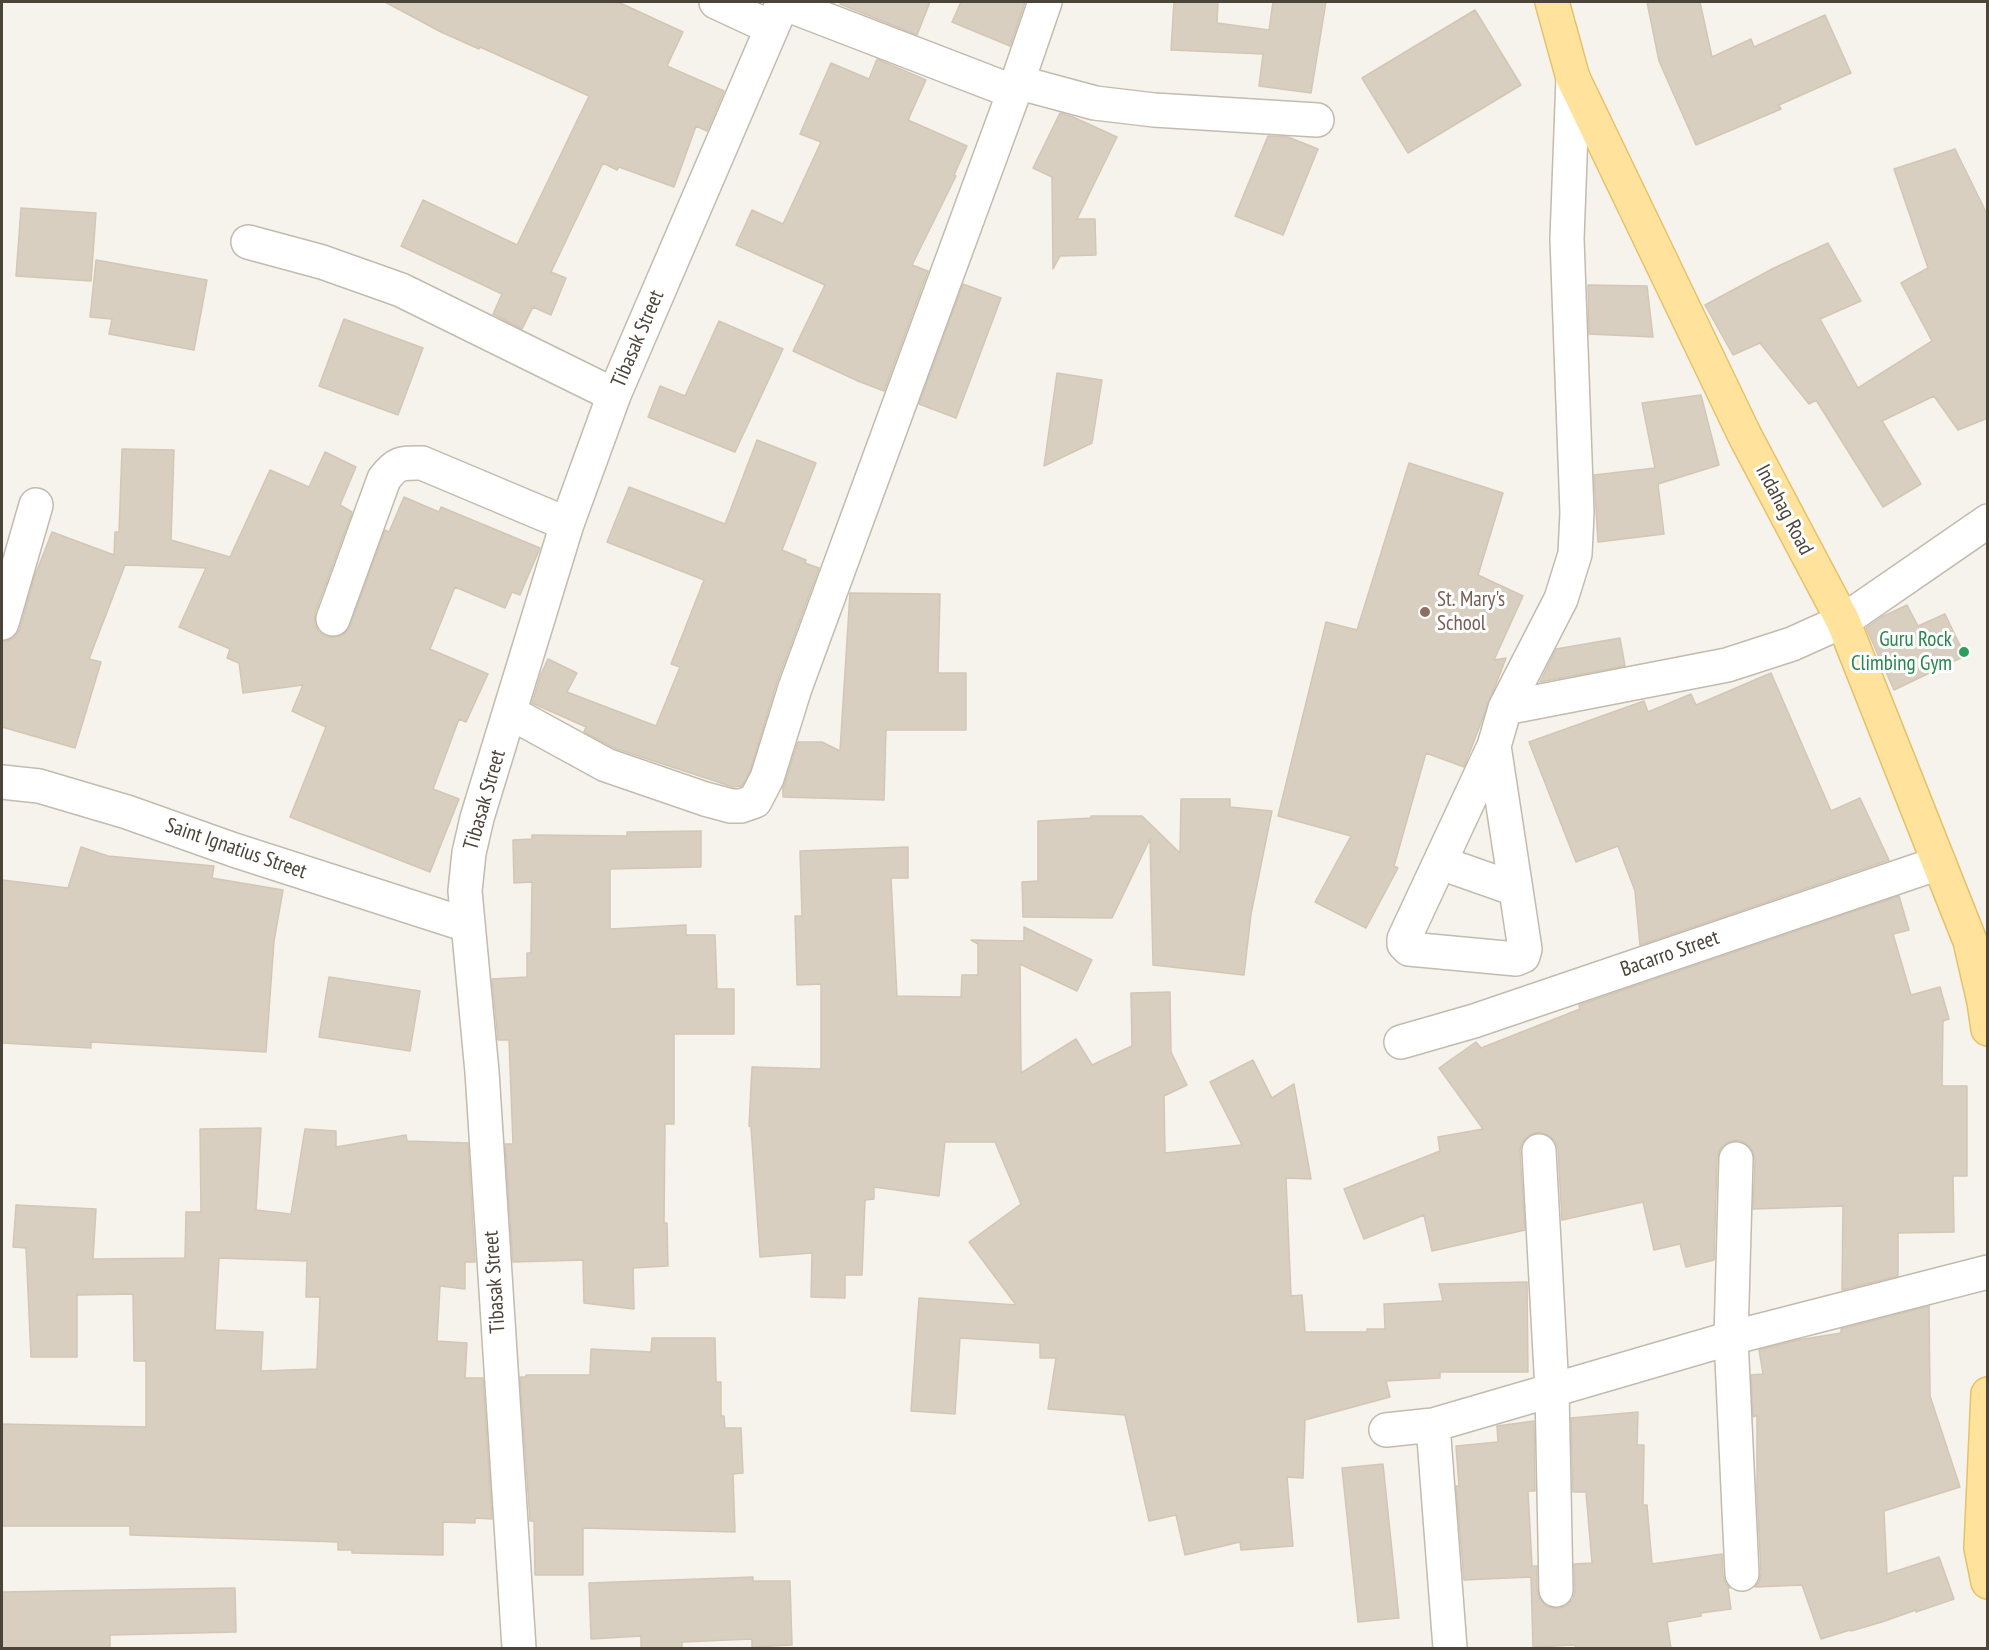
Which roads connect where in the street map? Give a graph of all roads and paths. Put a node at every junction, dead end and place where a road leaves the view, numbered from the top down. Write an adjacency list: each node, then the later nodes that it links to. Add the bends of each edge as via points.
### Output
1 (716, 2): 4 (street)
2 (1045, 2): 6 (street)
3 (1552, 2): 5 (main road, Indahag Road)
4 (779, 11): 6 (street); 9 (street, Tibasak Street)
5 (1573, 78): 14 (main road, Indahag Road, via 1745,436); 16 (street, via 1568,239 1578,513 1575,554 1561,599)
6 (1015, 87): 7 (street, via 1154,110); 17 (street, via 795,688 759,797 741,806 705,799 606,765)
7 (1317, 120)
8 (248, 242): 9 (street, via 322,262 401,290)
9 (614, 395): 12 (street, Tibasak Street)
10 (36, 505): 15 (street)
11 (1988, 521): 14 (street)
12 (567, 524): 13 (street, via 422,463 393,467 384,480); 17 (street, Tibasak Street)
13 (333, 620)
14 (1843, 621): 16 (street, via 1792,644 1727,664); 21 (main road, Indahag Road)
15 (2, 623)
16 (1505, 708): 18 (street)
17 (511, 713): 23 (street, Tibasak Street, via 469,853 465,891)
18 (1494, 746): 20 (street); 22 (street)
19 (2, 782): 23 (street, Saint Ignatius Street, via 39,786 127,812)
20 (1440, 863): 22 (street); 22 (street, via 1404,939 1409,949 1515,959 1523,956)
21 (1939, 863): 24 (main road, Indahag Road, via 1970,941); 25 (street, Bacarro Street, via 1474,1021)
22 (1515, 889)
23 (468, 926): 37 (street, Tibasak Street, via 482,1072)
24 (1988, 1029)
25 (1401, 1042)
26 (1539, 1151): 30 (street)
27 (1736, 1159): 29 (street)
28 (1988, 1272): 29 (street)
29 (1731, 1338): 30 (street); 34 (street)
30 (1551, 1390): 32 (street); 36 (street)
31 (1988, 1394): 35 (main road, via 1981,1548)
32 (1433, 1425): 33 (street); 38 (street)
33 (1386, 1430)
34 (1742, 1574)
35 (1988, 1582)
36 (1556, 1590)
37 (519, 1648)
38 (1450, 1648)

